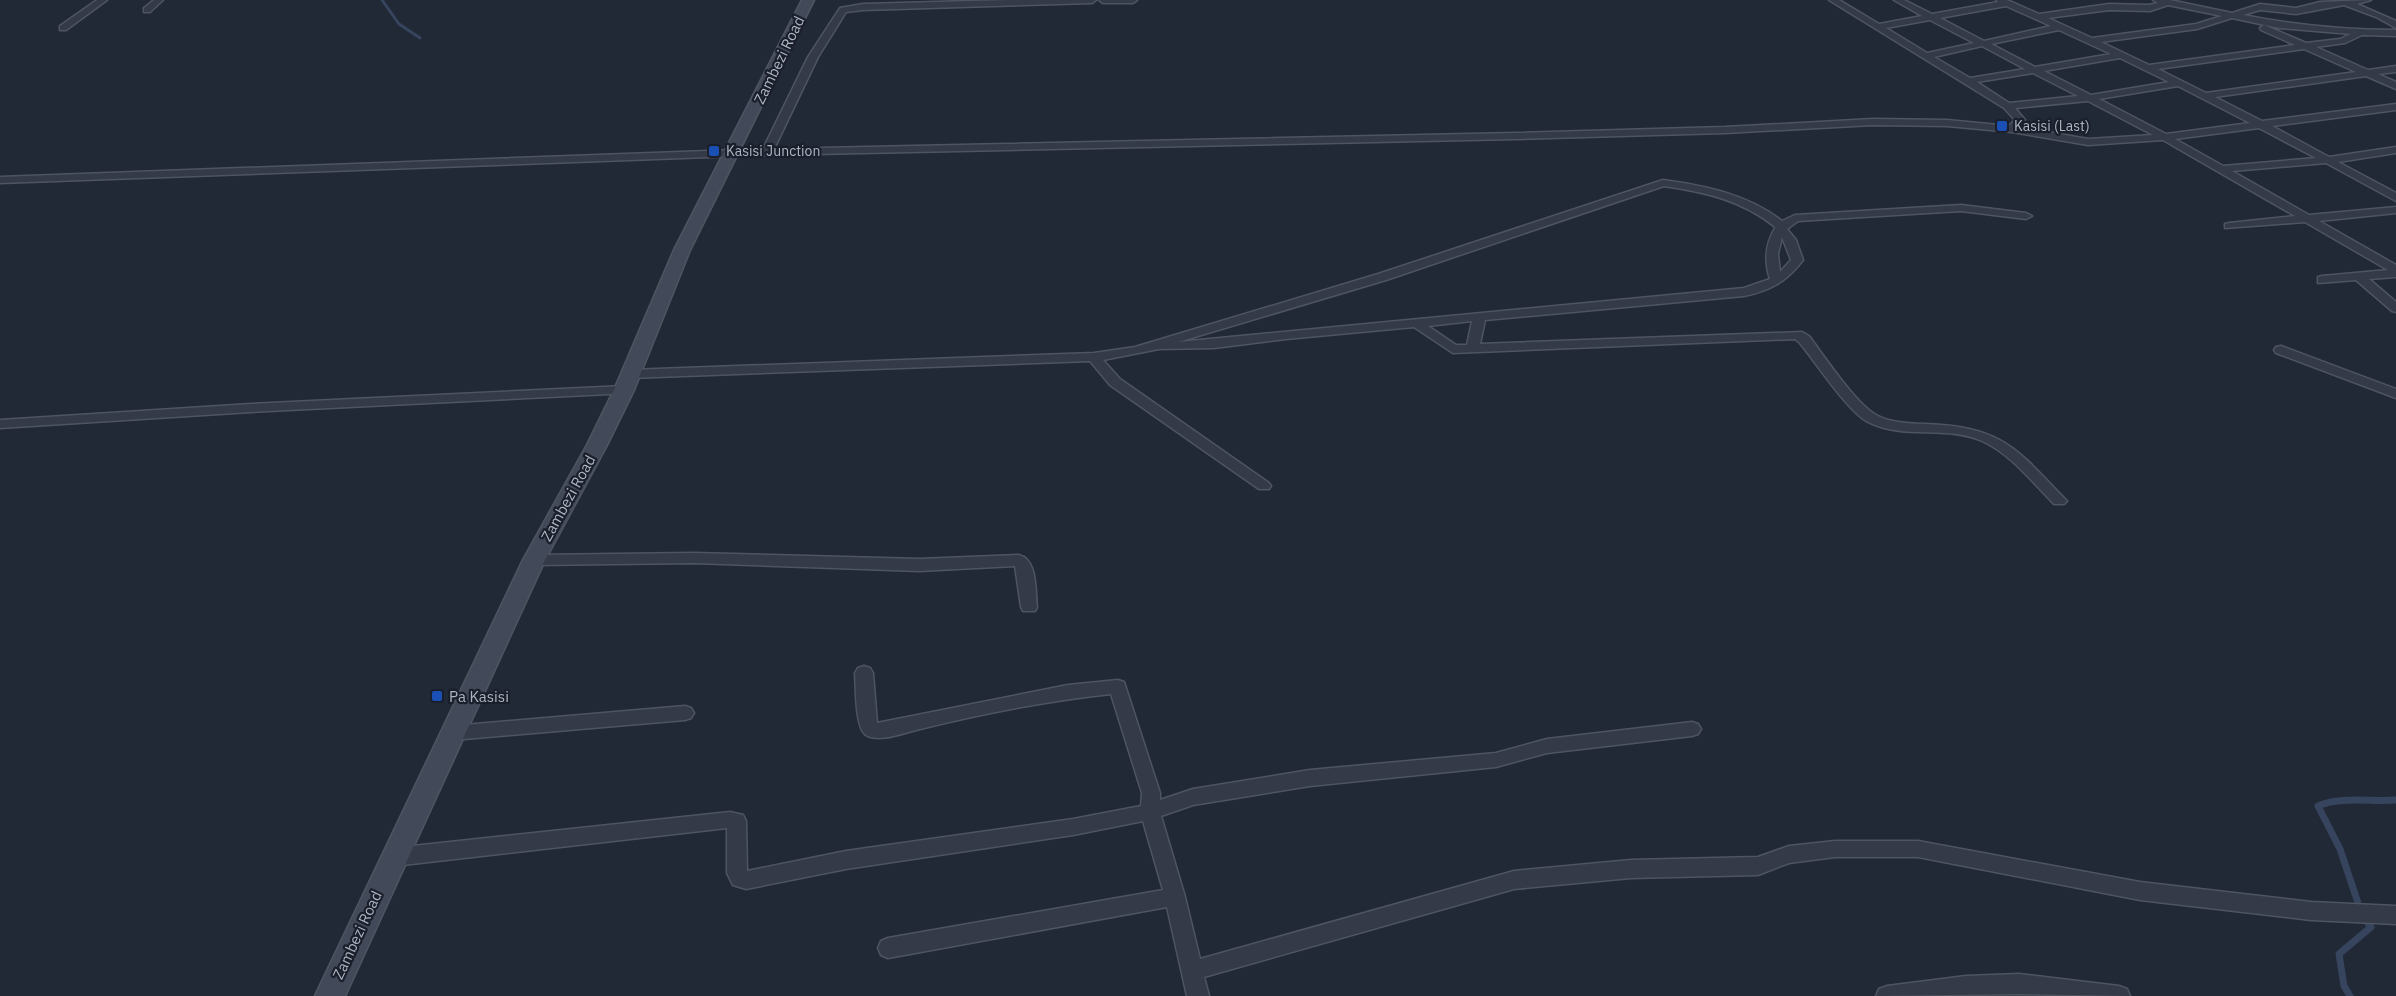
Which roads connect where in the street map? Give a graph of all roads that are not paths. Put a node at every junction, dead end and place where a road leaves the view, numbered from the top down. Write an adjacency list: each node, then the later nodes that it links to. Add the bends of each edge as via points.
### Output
1 (103, 0): 22 (street)
2 (159, 0): 14 (street)
3 (808, 0): 46 (main road, Zambezi Road)
4 (1092, 0): 45 (street, via 843,10 813,57)
5 (1103, 0): 6 (street)
6 (1133, 0)
7 (1849, 0): 10 (street)
8 (1898, 0): 17 (street)
9 (2367, 0): 13 (street)
10 (1835, 1): 20 (street)
11 (2003, 1): 16 (street); 17 (street)
12 (2161, 1): 15 (street); 16 (street, via 2150,8 2109,7)
13 (2342, 1): 15 (street, via 2294,11 2260,7); 19 (street)
14 (147, 10)
15 (2228, 15): 18 (street); 25 (street, via 2197,26)
16 (2039, 17): 21 (street)
17 (1932, 18): 20 (street); 26 (street)
18 (2243, 19): 23 (street); 27 (street)
19 (2396, 25)
20 (1876, 27): 29 (street)
21 (2059, 27): 25 (street); 26 (street)
22 (63, 28)
23 (2364, 33): 24 (street); 27 (street)
24 (2396, 34)
25 (2090, 41): 28 (street)
26 (1983, 42): 29 (street); 32 (street)
27 (2308, 46): 30 (street); 33 (street)
28 (2121, 55): 30 (street); 32 (street)
29 (1924, 56): 34 (street)
30 (2148, 68): 35 (street)
31 (2396, 69): 33 (street)
32 (2036, 70): 34 (street); 38 (street)
33 (2366, 74): 36 (street); 37 (street)
34 (1968, 81): 39 (street)
35 (2180, 84): 37 (street); 38 (street)
36 (2396, 87)
37 (2204, 96): 41 (street)
38 (2090, 98): 39 (street); 43 (street)
39 (2007, 106): 42 (street, via 2019,118)
40 (2396, 107): 41 (street)
41 (2262, 125): 43 (street); 47 (street)
42 (2012, 129): 43 (street, via 2082,142); 45 (street, via 1873,122 1515,136)
43 (2165, 137): 48 (street)
44 (2396, 150): 47 (street)
45 (767, 152): 46 (street)
46 (732, 154): 49 (street); 67 (main road, Zambezi Road, via 682,250)
47 (2328, 160): 48 (street); 50 (street)
48 (2223, 169): 53 (street)
49 (0, 180)
50 (2396, 198)
51 (2396, 210): 53 (street)
52 (2026, 216): 55 (street, via 1961,208 1795,218)
53 (2307, 220): 54 (street); 56 (street)
54 (2229, 226)
55 (1784, 227): 58 (street, via 1774,239 1772,251 1771,266); 58 (street, via 1797,260); 63 (street, via 1752,204 1663,183 1483,245)
56 (2396, 272): 57 (street)
57 (2358, 276): 59 (street); 60 (street)
58 (1776, 280): 61 (street, via 1766,289 1744,292)
59 (2322, 280)
60 (2396, 308)
61 (1479, 318): 62 (street); 64 (street)
62 (1419, 325): 63 (street, via 1289,334 1204,345); 64 (street, via 1453,349)
63 (1160, 345): 66 (street)
64 (1473, 347): 71 (street, via 1797,335 1866,415 1883,422 1974,433 1991,439)
65 (2281, 350): 68 (street)
66 (1094, 357): 67 (street); 70 (street, via 1115,382)
67 (627, 382): 69 (street); 72 (main road, Zambezi Road)
68 (2396, 394)
69 (0, 424)
70 (1264, 486)
71 (2059, 501)
72 (534, 560): 73 (street, via 694,558 919,564 1019,560 1024,566); 77 (main road, Zambezi Road)
73 (1029, 607)
74 (864, 673): 78 (street, via 868,725 872,730 1068,692 1118,687 1151,793)
75 (685, 713): 77 (street)
76 (1692, 729): 78 (street, via 1547,746 1496,760 1310,778 1193,797)
77 (453, 733): 79 (main road, Zambezi Road)
78 (1150, 812): 79 (street, via 746,879 740,879 737,873 737,825 730,820); 80 (street)
79 (394, 856): 85 (main road, Zambezi Road)
80 (1175, 897): 82 (street); 83 (street)
81 (2396, 915): 83 (street, via 2311,911 2140,891 1918,849 1835,849 1789,855 1758,866 1631,869 1514,880)
82 (888, 948)
83 (1194, 970): 86 (street)
84 (1928, 993): 87 (street); 88 (street, via 2019,984)
85 (330, 996)
86 (1198, 996)
87 (1887, 996)
88 (2119, 996)

